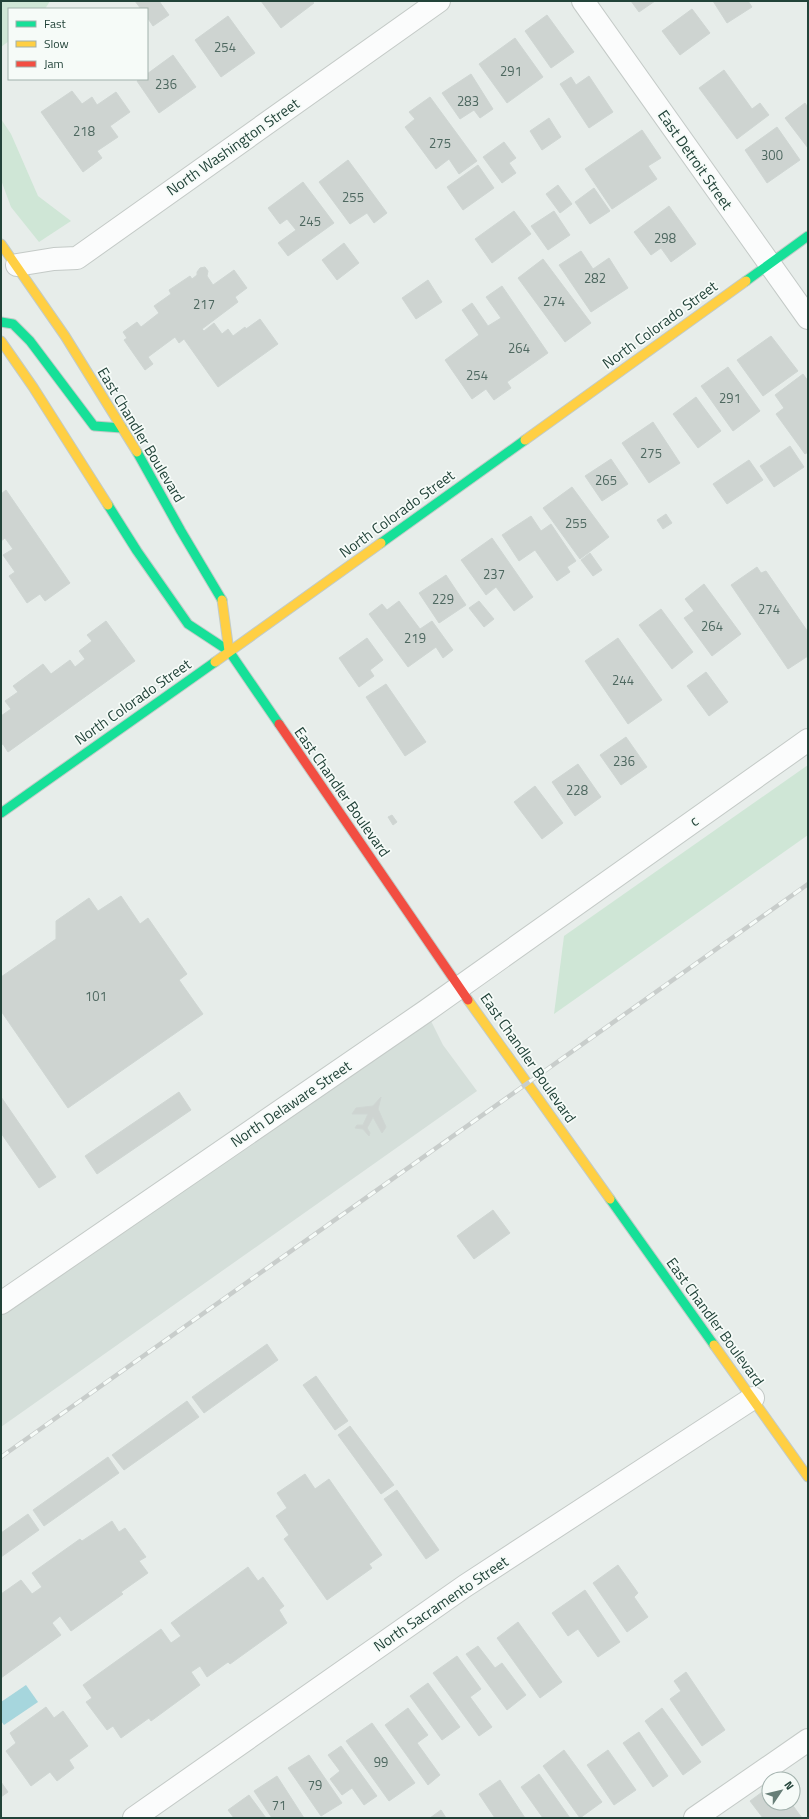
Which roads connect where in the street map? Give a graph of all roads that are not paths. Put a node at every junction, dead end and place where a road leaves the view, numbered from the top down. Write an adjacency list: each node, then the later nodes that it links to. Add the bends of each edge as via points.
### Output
1 (439, 1): 6 (street, North Washington Street, via 77,258 54,259)
2 (583, 1): 5 (street, East Detroit Street)
3 (808, 236): 5 (main road, North Colorado Street)
4 (1, 244): 6 (main road, East Chandler Boulevard)
5 (769, 264): 7 (street, East Detroit Street); 11 (main road, North Colorado Street)
6 (17, 266): 10 (main road, East Chandler Boulevard)
7 (808, 318)
8 (1, 322): 10 (main road, via 13,324 25,335 94,426)
9 (1, 340): 11 (main road, East Chandler Boulevard, via 137,551 188,624)
10 (122, 428): 11 (main road, East Chandler Boulevard, via 223,601)
11 (229, 651): 13 (main road, North Colorado Street); 15 (main road, East Chandler Boulevard)
12 (808, 740): 14 (street, c)
13 (1, 813)
14 (580, 903): 15 (street, North Delaware Street)
15 (460, 988): 16 (street, North Delaware Street); 17 (main road, East Chandler Boulevard)
16 (1, 1303)
17 (753, 1398): 18 (main road, East Chandler Boulevard); 20 (street, North Sacramento Street, via 465,1586)
18 (808, 1477)
19 (808, 1740): 21 (street)
20 (134, 1818)
21 (694, 1818)

